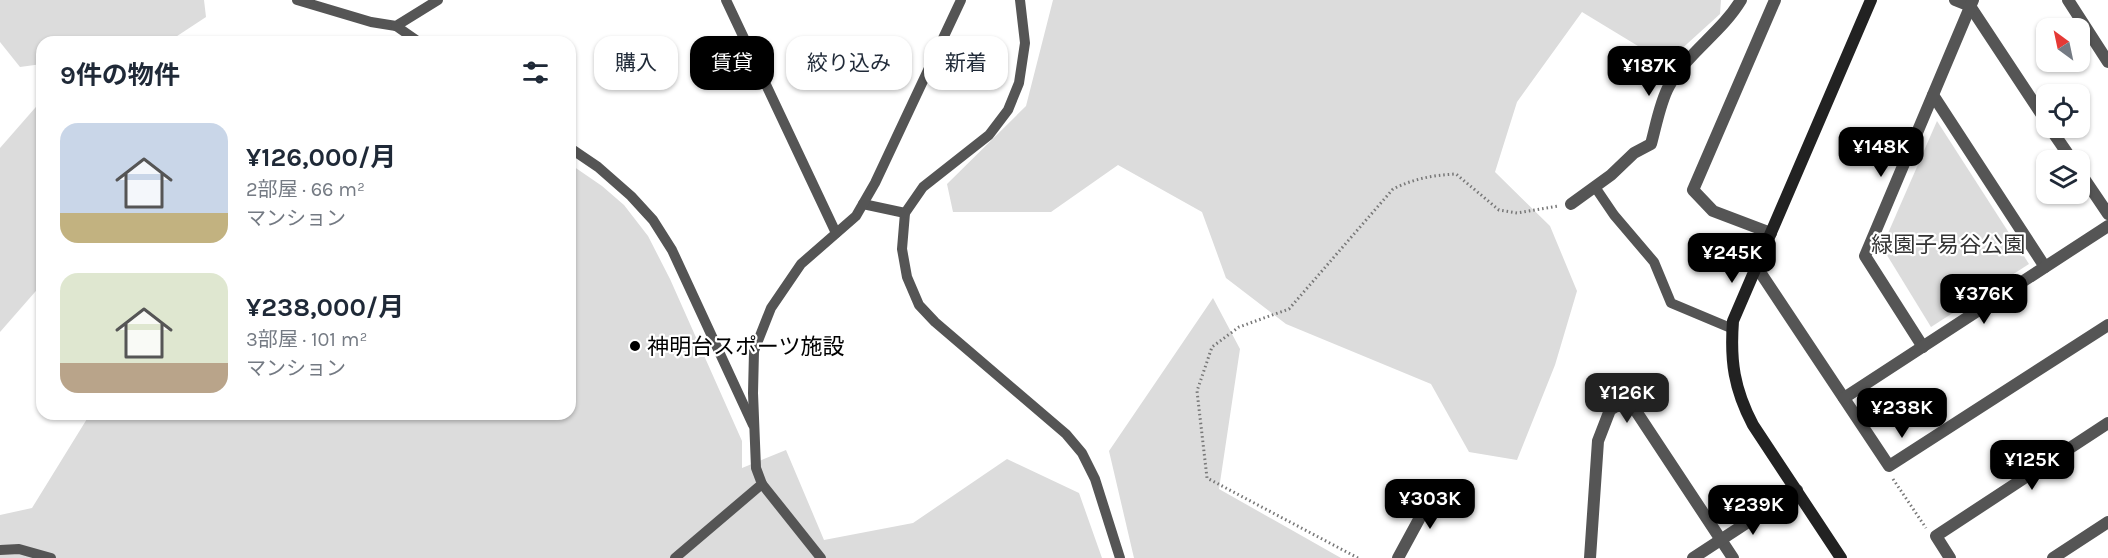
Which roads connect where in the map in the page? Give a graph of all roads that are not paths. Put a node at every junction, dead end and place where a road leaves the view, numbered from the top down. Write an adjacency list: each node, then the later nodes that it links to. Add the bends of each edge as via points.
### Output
1 (297, 0): 12 (lane)
2 (438, 0): 12 (lane)
3 (726, 0): 25 (lane)
4 (961, 0): 20 (lane)
5 (1020, 0): 22 (lane, via 1025,43 1019,83 1008,110 989,135 923,187)
6 (1741, 0): 18 (street, via 1668,87 1651,144 1634,153)
7 (1775, 0): 26 (street, via 1693,190 1713,211)
8 (1871, 0): 26 (street)
9 (1955, 0): 11 (street)
10 (2068, 0): 14 (street)
11 (1972, 3): 15 (street); 16 (street)
12 (396, 26): 13 (lane)
13 (410, 36)
14 (2108, 62)
15 (1933, 95): 28 (street); 31 (street, via 1865,256)
16 (2036, 105)
17 (576, 152): 34 (lane, via 631,196 672,250)
18 (1595, 187): 21 (street); 30 (lane, via 1654,262 1671,303)
19 (2090, 187): 23 (street)
20 (863, 204): 22 (lane); 25 (lane, via 856,216)
21 (1571, 204)
22 (905, 213): 44 (lane, via 902,249 907,277 919,305 1066,434 1082,453 1095,479)
23 (2108, 214)
24 (2108, 226): 28 (street)
25 (836, 233): 34 (lane, via 801,264 771,308 754,351)
26 (1771, 233): 27 (street)
27 (1756, 266): 30 (street); 32 (street)
28 (2045, 267): 31 (street)
29 (2108, 325): 32 (street, via 1889,466)
30 (1732, 328): 37 (street, via 1733,373 1741,403)
31 (1923, 347): 32 (street)
32 (1844, 398)
33 (2108, 423): 50 (street, via 1935,536)
34 (754, 429): 35 (lane, via 756,468)
35 (762, 484): 42 (lane); 43 (lane)
36 (1436, 488): 45 (street)
37 (1797, 490): 39 (street); 49 (street)
38 (2108, 522): 51 (street)
39 (1721, 540): 46 (street, via 1628,399 1610,410 1598,441); 47 (street); 48 (street)
40 (0, 550): 41 (lane, via 19,549)
41 (51, 558)
42 (675, 558)
43 (821, 558)
44 (1120, 558)
45 (1398, 558)
46 (1590, 558)
47 (1693, 558)
48 (1733, 558)
49 (1841, 558)
50 (1950, 558)
51 (2053, 558)

